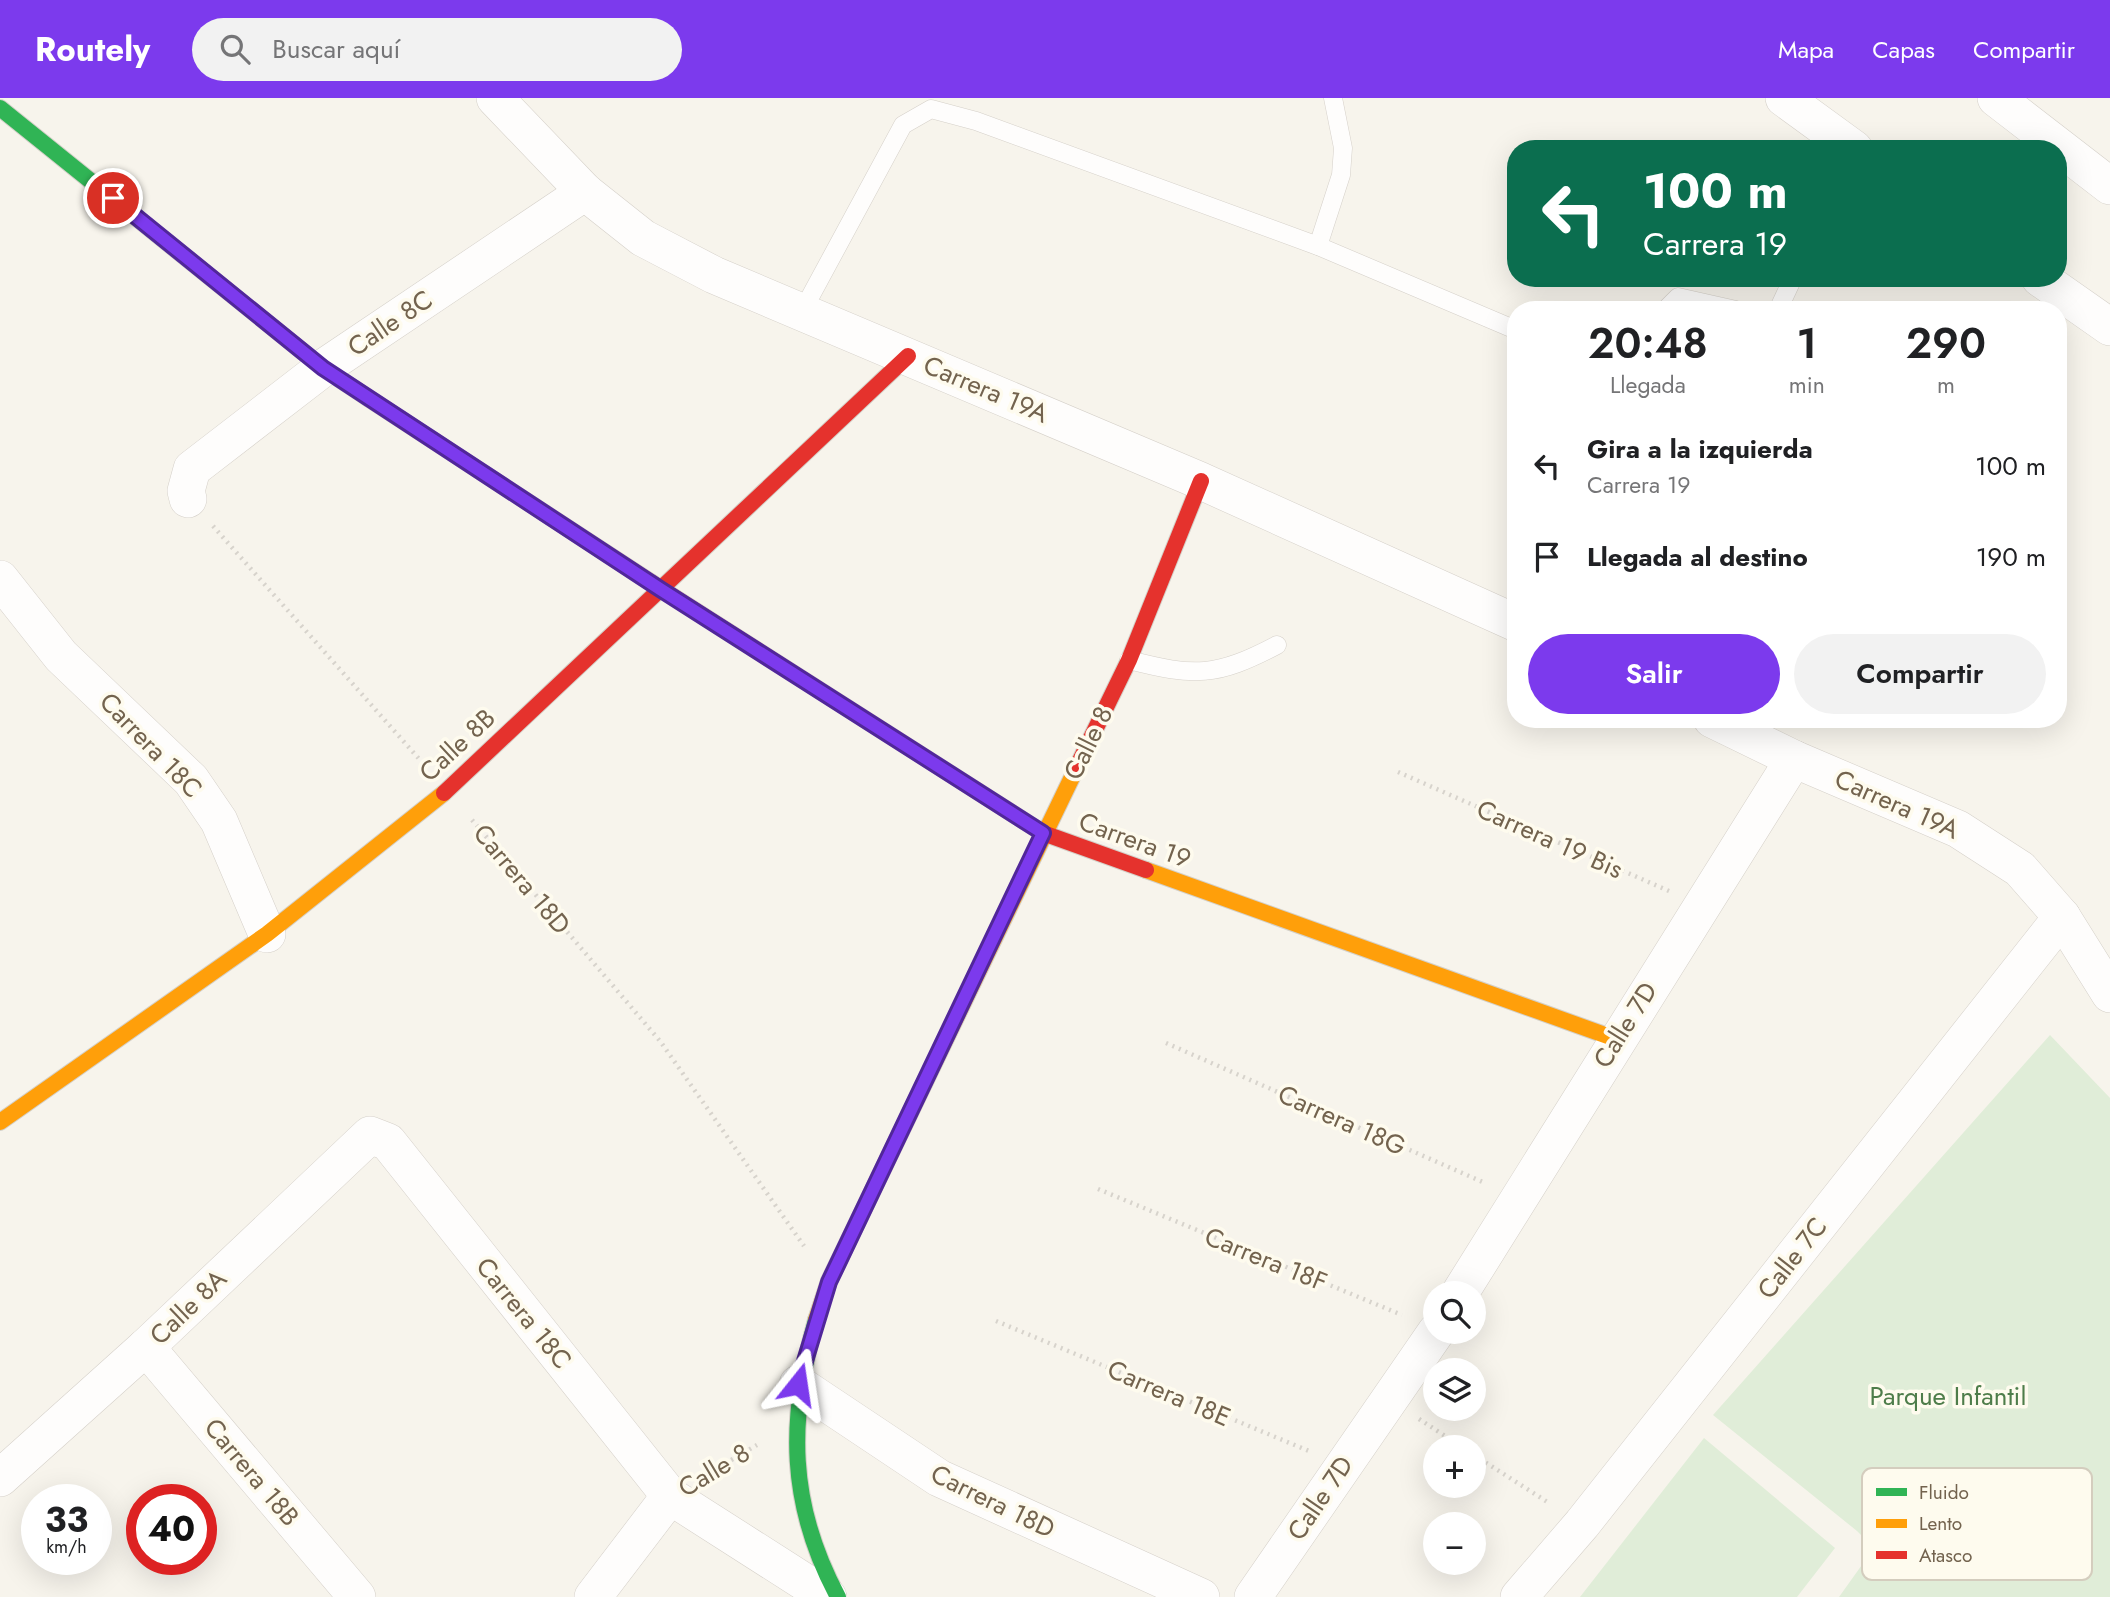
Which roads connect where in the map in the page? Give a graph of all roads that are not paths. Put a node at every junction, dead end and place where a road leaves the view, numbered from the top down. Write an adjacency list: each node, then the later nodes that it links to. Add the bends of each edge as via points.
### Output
1 (495, 98): 10 (street, Carrera 19A)
2 (1333, 98): 11 (lane, via 1343,148 1341,175)
3 (1784, 98): 6 (street)
4 (1996, 98): 7 (street)
5 (9, 110): 19 (street, Carrera 19)
6 (1842, 140)
7 (2050, 140)
8 (2067, 153): 9 (street)
9 (2110, 186)
10 (585, 192): 15 (street, Carrera 19A, via 643,238 714,275); 19 (street, Calle 8C)
11 (1318, 246): 15 (lane, via 976,121 931,109 903,125); 16 (lane)
12 (2053, 287): 17 (street)
13 (1673, 301): 14 (lane, via 1678,296)
14 (1699, 301)
15 (803, 310): 18 (street, Carrera 19A)
16 (1507, 326)
17 (2110, 327)
18 (908, 356): 20 (street, Carrera 19A); 23 (street, Calle 8B)
19 (323, 368): 21 (street, Calle 8C, via 192,469); 23 (street, Carrera 19)
20 (1201, 481): 24 (street, Carrera 19A); 26 (street, Calle 8)
21 (188, 499)
22 (0, 579): 31 (street, Carrera 18C, via 61,656 191,780 219,821)
23 (660, 589): 29 (street, Carrera 19); 31 (street, Calle 8B, via 447,790)
24 (1507, 619)
25 (1277, 645): 26 (lane, via 1239,665 1205,674)
26 (1129, 660): 29 (street, Calle 8)
27 (1730, 728): 28 (street, Carrera 19A)
28 (1794, 759): 30 (street, Carrera 19A, via 1958,829 2020,869); 33 (street, Calle 7D)
29 (1043, 833): 33 (street, Carrera 19); 39 (street, Calle 8, via 829,1282)
30 (2062, 917): 32 (street); 48 (street, Calle 7C, via 1582,1524)
31 (267, 934): 34 (street, Calle 8B)
32 (2110, 994)
33 (1616, 1039): 36 (street, Calle 7D)
34 (0, 1122)
35 (373, 1135): 38 (street, Calle 8A); 41 (street, Carrera 18C, via 388,1143)
36 (1467, 1281)
37 (1423, 1325): 47 (street, Calle 7D, via 1387,1399)
38 (146, 1347): 40 (street, Calle 8A); 42 (street, Carrera 18B)
39 (798, 1384): 45 (street, via 795,1423 800,1493 813,1545); 46 (street, Carrera 18D, via 939,1478)
40 (0, 1478)
41 (670, 1496): 43 (street, Calle 8); 44 (street, Carrera 18C)
42 (357, 1597)
43 (593, 1597)
44 (828, 1597)
45 (838, 1597)
46 (1200, 1597)
47 (1254, 1597)
48 (1519, 1597)

